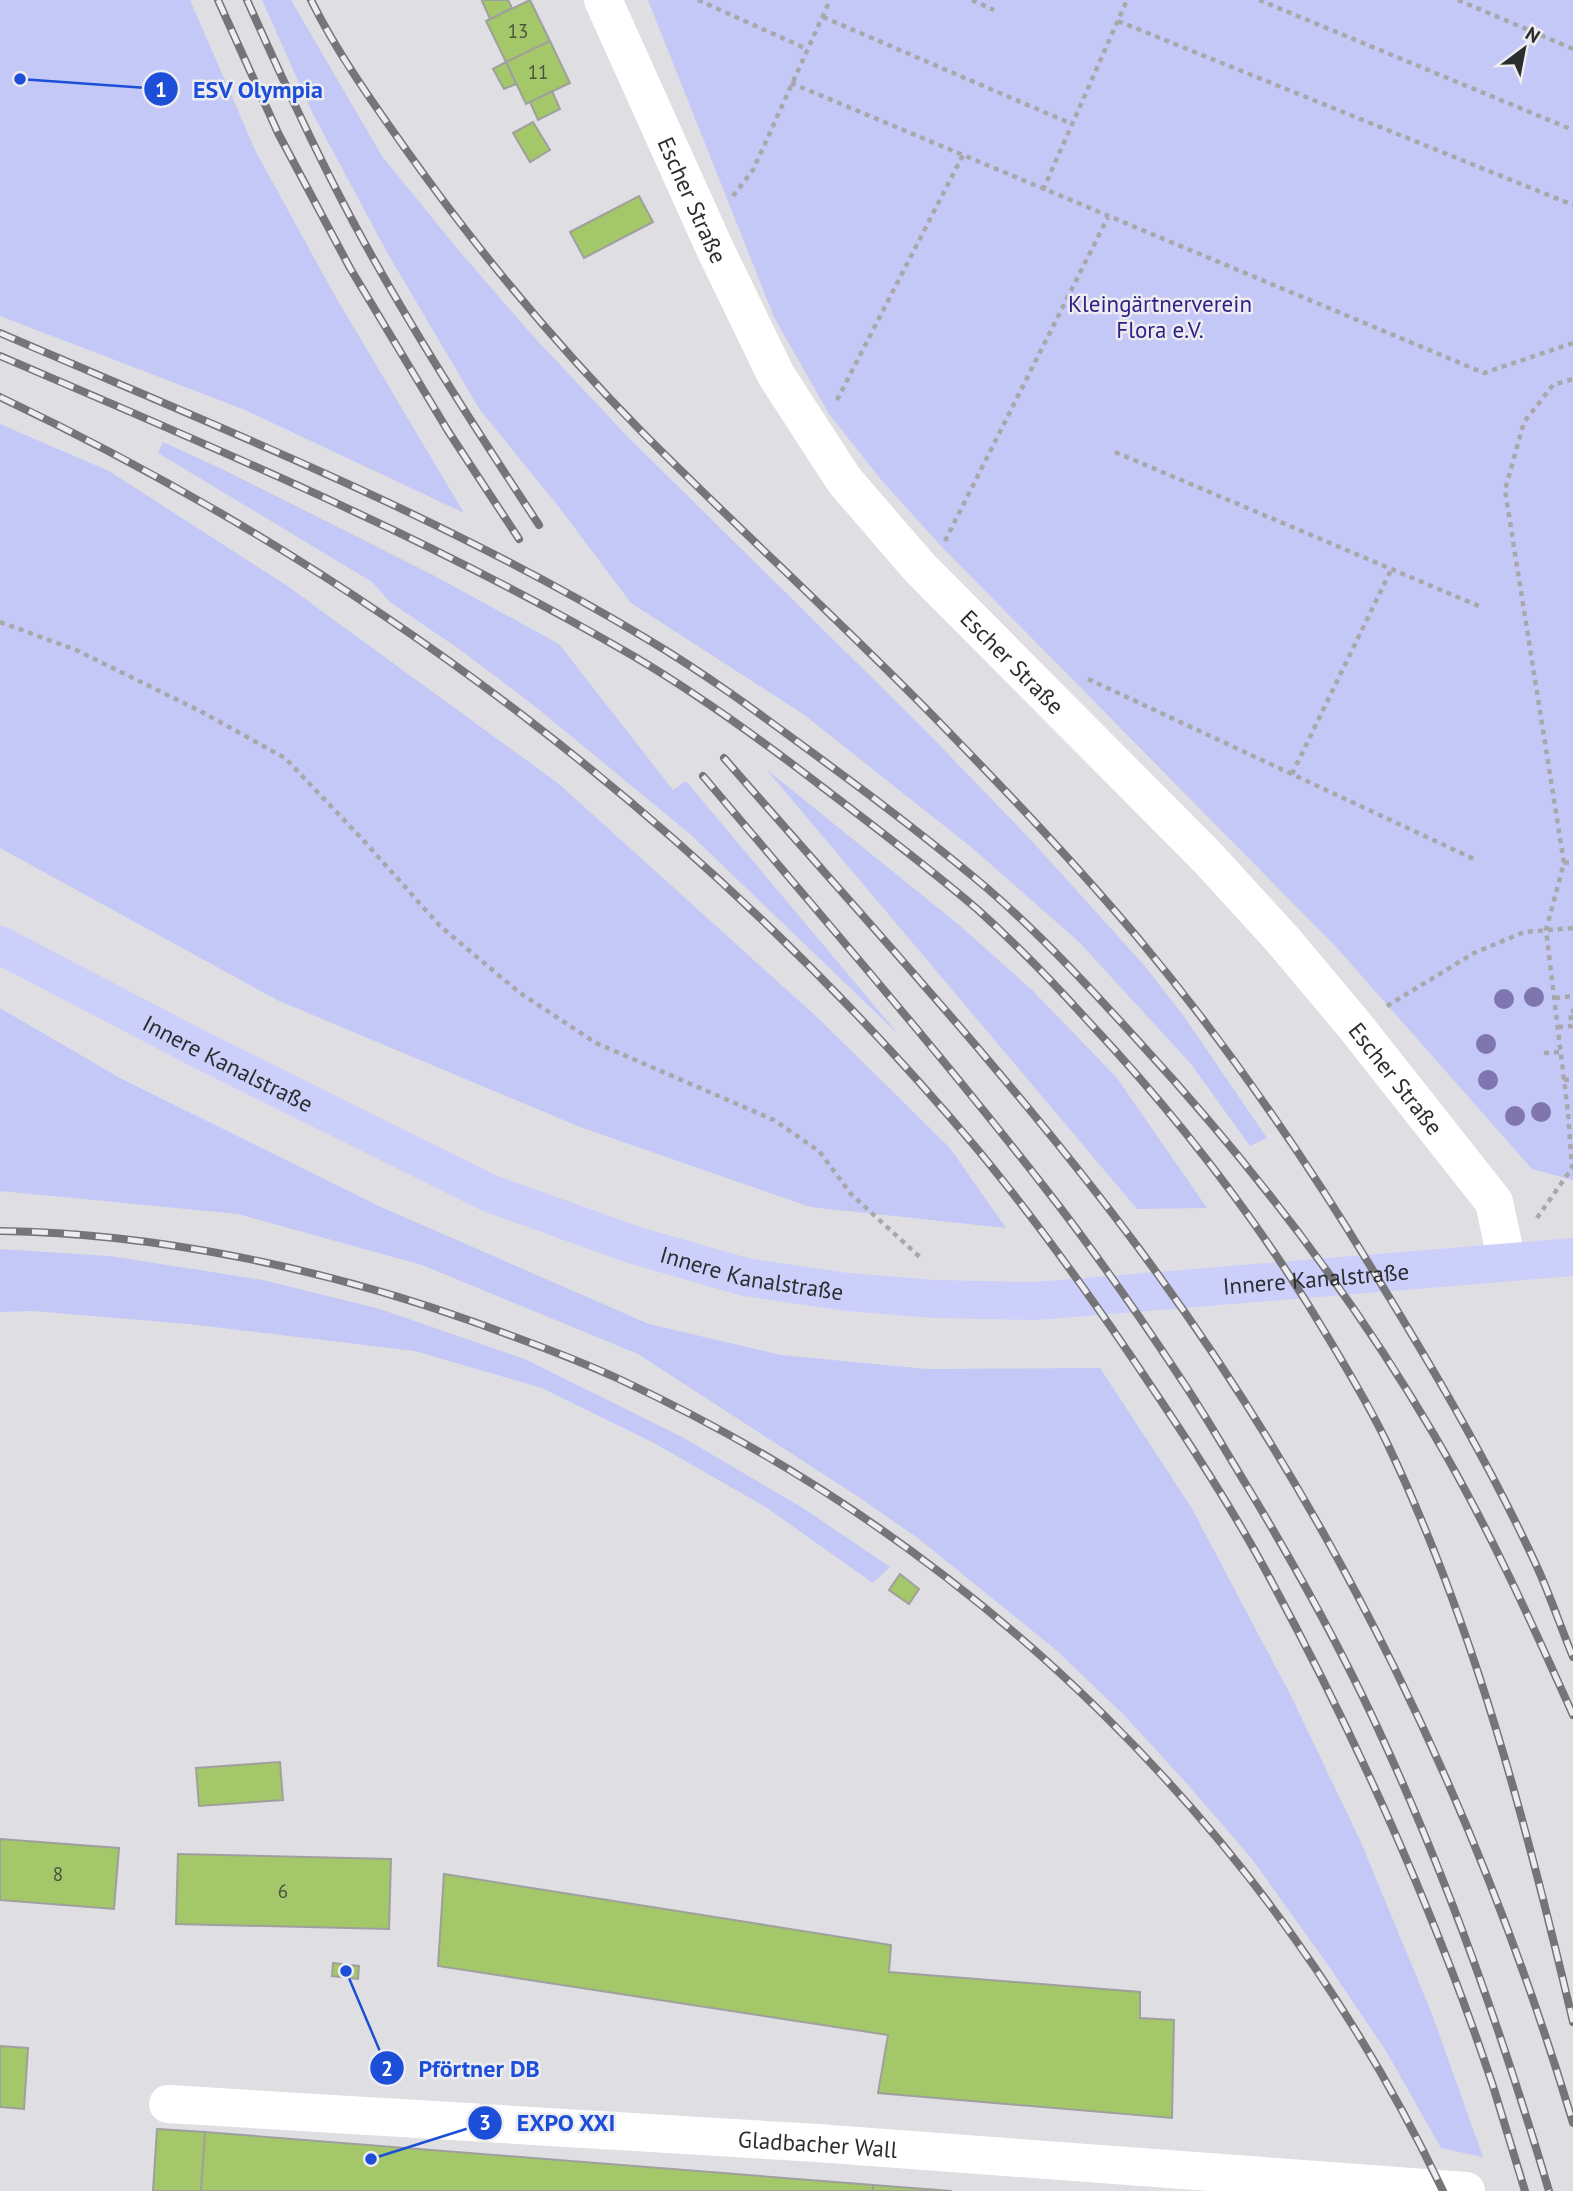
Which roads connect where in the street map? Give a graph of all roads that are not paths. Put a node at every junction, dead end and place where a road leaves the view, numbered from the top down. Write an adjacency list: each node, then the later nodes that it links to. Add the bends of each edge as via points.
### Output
1 (603, 0): 4 (street, Escher Straße, via 776,375 844,480 919,567 1282,939 1494,1202)
2 (0, 945): 4 (main road, Innere Kanalstraße, via 489,1193 634,1245 745,1277 847,1292 1036,1301)
3 (1573, 1257): 4 (main road, Innere Kanalstraße)
4 (1507, 1262)
5 (168, 2104): 6 (street, Gladbacher Wall, via 831,2144)
6 (1466, 2191)

